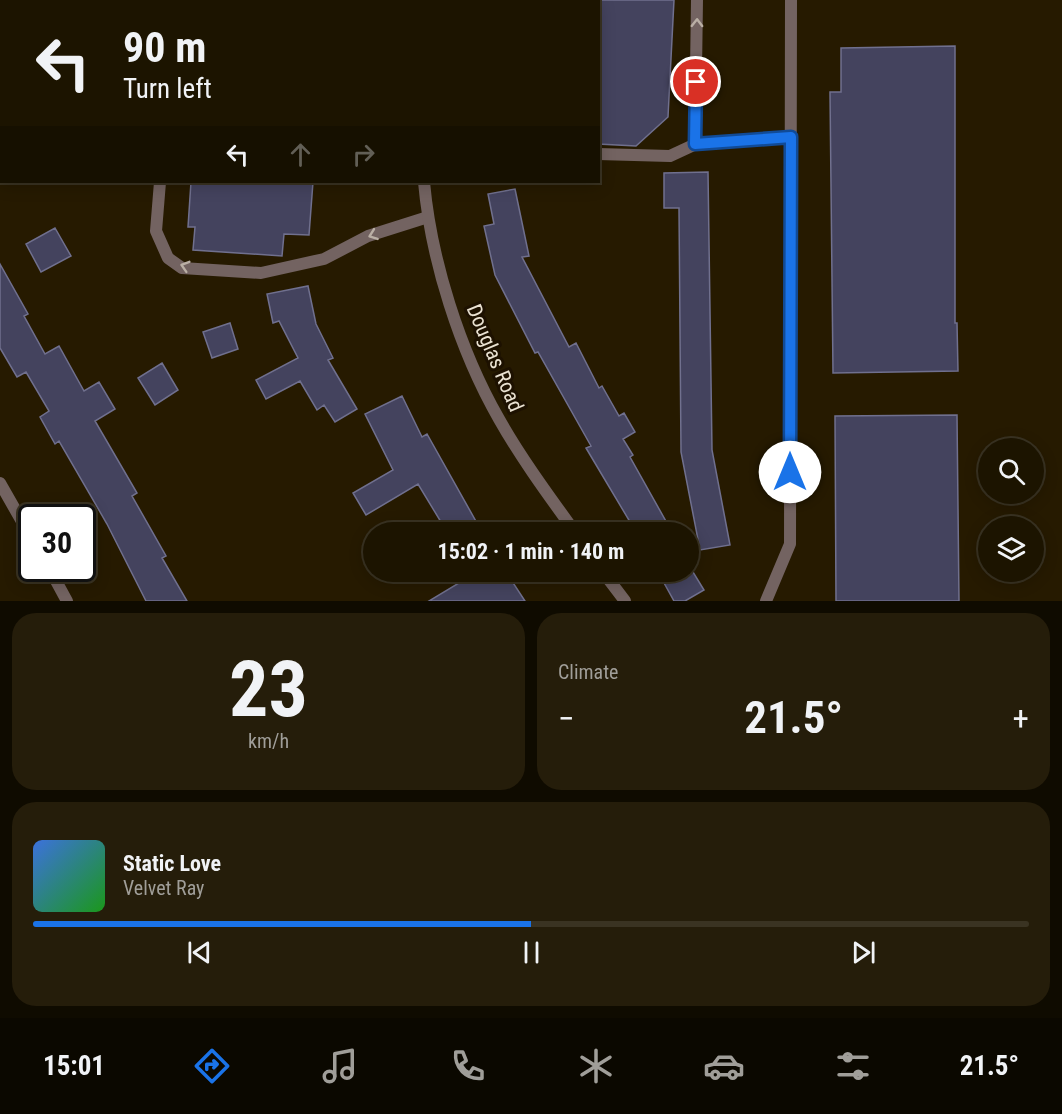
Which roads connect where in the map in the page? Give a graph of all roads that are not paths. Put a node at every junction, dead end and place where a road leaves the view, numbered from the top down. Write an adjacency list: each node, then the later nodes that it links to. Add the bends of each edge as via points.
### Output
1 (698, 0): 4 (street, one-way to 1)
2 (790, 0): 3 (street)
3 (791, 137): 4 (street); 16 (street, via 790,544)
4 (695, 144): 5 (street, via 670,156)
5 (600, 154)
6 (160, 183): 8 (street, one-way to 6, via 368,236 324,259 261,273 182,268 168,258 156,231)
7 (424, 183): 8 (street, Douglas Road)
8 (428, 217): 11 (street, Douglas Road, via 448,297 484,390)
9 (0, 483): 10 (street)
10 (18, 514)
11 (567, 522)
12 (57, 582): 14 (street)
13 (610, 582): 15 (street)
14 (67, 601)
15 (624, 601)
16 (766, 601)

